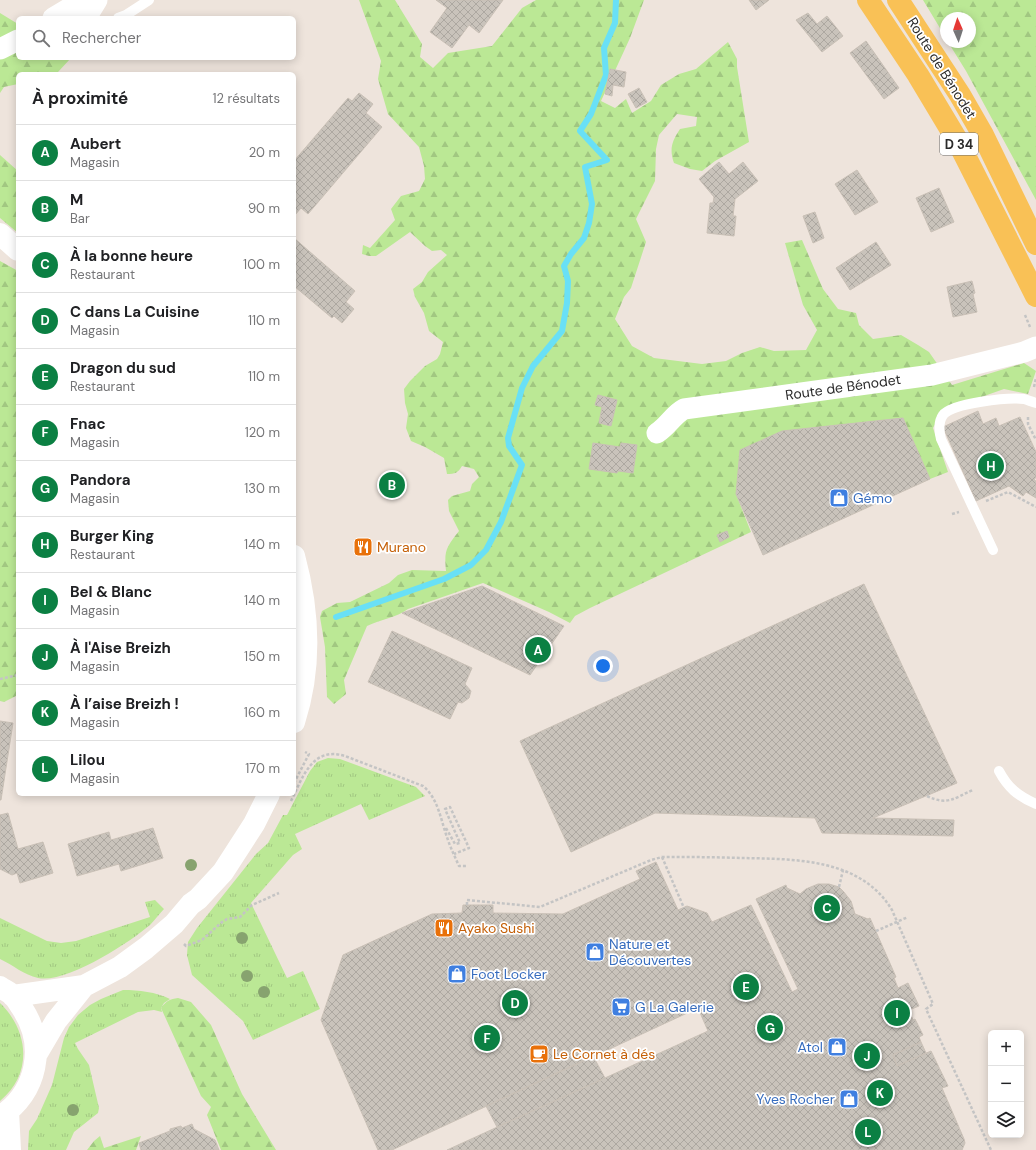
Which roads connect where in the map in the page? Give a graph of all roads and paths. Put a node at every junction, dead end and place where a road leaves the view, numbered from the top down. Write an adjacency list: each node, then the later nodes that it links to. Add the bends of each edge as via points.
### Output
1 (83, 0): 6 (street)
2 (97, 0): 7 (street)
3 (149, 0): 8 (lane)
4 (868, 0): 16 (main road, Route de Bénodet / D 34, via 957,140)
5 (898, 0): 14 (main road, Route de Bénodet / D 34, via 964,102)
6 (63, 16)
7 (87, 16)
8 (122, 16)
9 (16, 41): 10 (street)
10 (0, 49)
11 (16, 53): 12 (street)
12 (0, 56)
13 (0, 234): 15 (street)
14 (1036, 244)
15 (16, 248)
16 (1036, 296)
17 (1036, 347): 19 (street, Route de Bénodet, via 932,375 684,409)
18 (1033, 402): 20 (path, via 1028,424); 21 (lane, via 1012,399 962,405 950,410 941,419 941,439)
19 (657, 433)
20 (1036, 440)
21 (973, 506): 22 (path, via 1008,492); 23 (lane)
22 (1036, 507)
23 (993, 550)
24 (296, 563): 27 (street, via 301,582 307,633 304,679)
25 (16, 675): 26 (path)
26 (0, 679)
27 (296, 713)
28 (305, 752): 30 (path, via 309,754)
29 (999, 771): 38 (lane, via 1006,784)
30 (296, 779)
31 (296, 790): 39 (path, via 313,761 326,755 338,754 423,786 430,794)
32 (973, 790): 36 (path, via 946,802)
33 (253, 796): 46 (street)
34 (268, 796): 46 (street, via 254,824 223,872)
35 (293, 796): 37 (path)
36 (927, 796)
37 (289, 804)
38 (1036, 804)
39 (444, 825): 40 (path); 40 (path, via 455,844 460,843 445,809 450,807 470,848)
40 (454, 854): 42 (path, via 459,866)
41 (662, 857): 43 (path, via 786,858); 47 (path, via 540,907 467,900); 48 (path)
42 (467, 866)
43 (843, 870): 44 (path); 50 (path, via 858,877 879,893)
44 (839, 887)
45 (279, 893): 52 (path, via 252,906 240,917 227,919 202,940)
46 (191, 904): 53 (street, via 174,924 146,948 120,967)
47 (468, 905)
48 (684, 908)
49 (908, 917): 50 (path)
50 (897, 923): 51 (path); 58 (path, via 933,1004 926,1009)
51 (876, 931)
52 (186, 946)
53 (84, 986): 54 (street); 55 (street, via 56,1021)
54 (7, 991): 55 (street, via 30,1022)
55 (36, 1055): 56 (street, via 34,1073 27,1089 18,1102)
56 (4, 1114): 57 (street)
57 (10, 1150)
58 (991, 1150)

